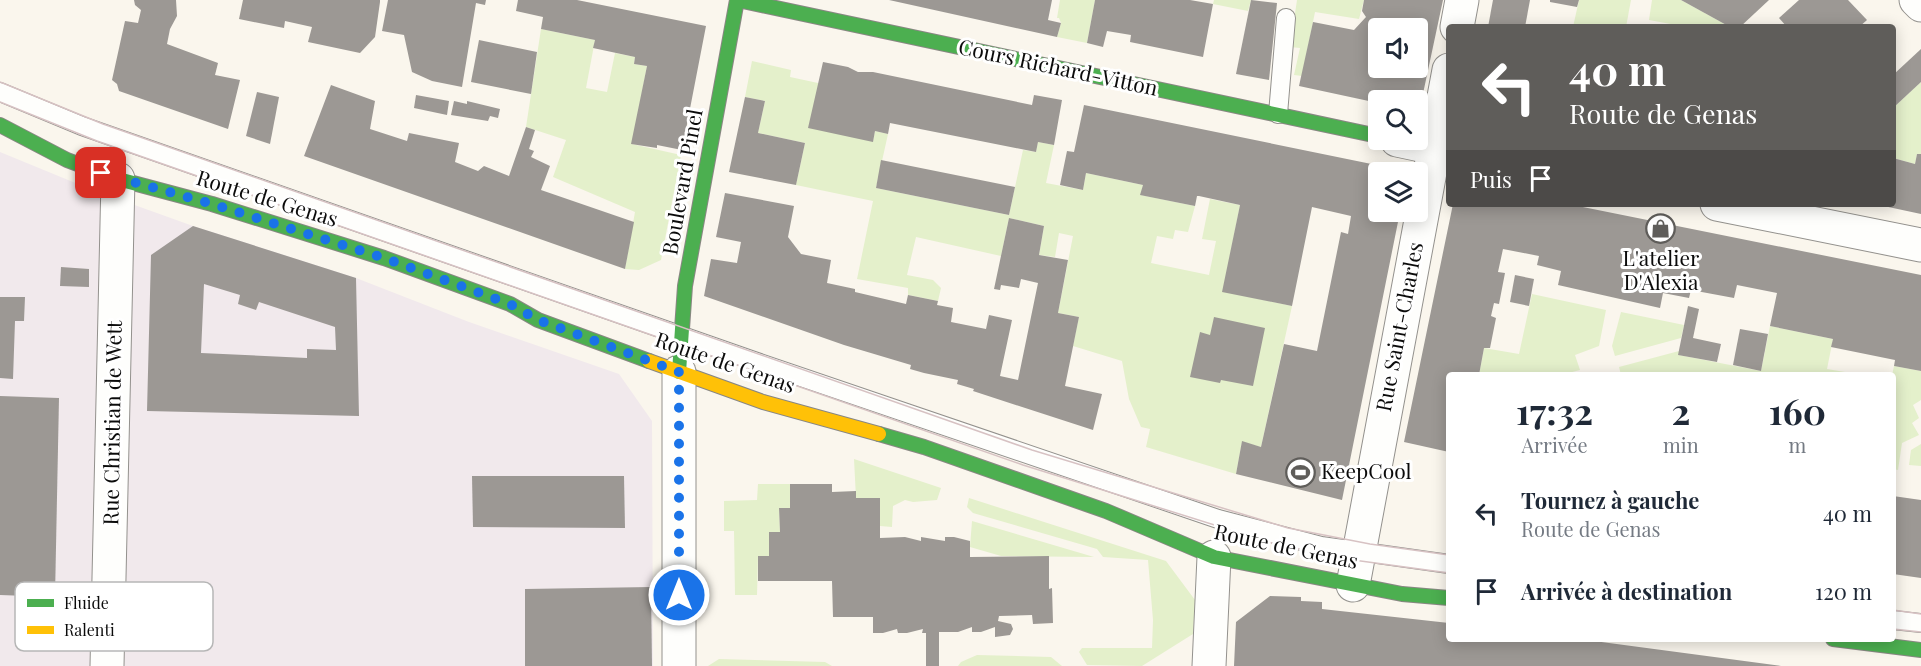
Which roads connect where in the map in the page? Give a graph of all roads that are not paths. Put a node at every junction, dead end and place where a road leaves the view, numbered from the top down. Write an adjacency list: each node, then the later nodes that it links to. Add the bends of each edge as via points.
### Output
1 (737, 0): 9 (main road, Cours Richard-Vitton); 16 (main road, Boulevard Pinel, via 685,286)
2 (1462, 0): 6 (street)
3 (1916, 0): 4 (street)
4 (1921, 5)
5 (1286, 18): 9 (lane)
6 (1458, 24)
7 (0, 92): 16 (lane, Route de Genas, via 82,126)
8 (1446, 104): 12 (street, Rue Saint-Charles)
9 (1278, 114): 11 (main road, Cours Richard-Vitton)
10 (0, 125): 13 (main road, Route de Genas, via 67,160)
11 (1368, 134)
12 (1442, 149): 18 (street, Rue Saint-Charles)
13 (118, 179): 17 (main road, Route de Genas, via 384,258); 21 (street, Rue Christian de Wett)
14 (1732, 207): 15 (street)
15 (1921, 245)
16 (681, 335): 17 (main road, Boulevard Pinel); 18 (lane, Route de Genas, via 1218,519)
17 (679, 372): 19 (main road, Route de Genas, via 763,402 924,447 1106,511); 30 (street)
18 (1359, 552): 20 (lane, Route de Genas); 22 (street, Rue Saint-Charles)
19 (1214, 557): 22 (main road, Route de Genas); 31 (street)
20 (1446, 564)
21 (109, 582)
22 (1353, 585): 23 (main road, Route de Genas)
23 (1446, 598)
24 (1896, 620): 25 (lane)
25 (1921, 623)
26 (1857, 642): 27 (main road)
27 (1921, 650)
28 (107, 651): 29 (street, Rue Christian de Wett)
29 (107, 666)
30 (679, 666)
31 (1209, 666)

